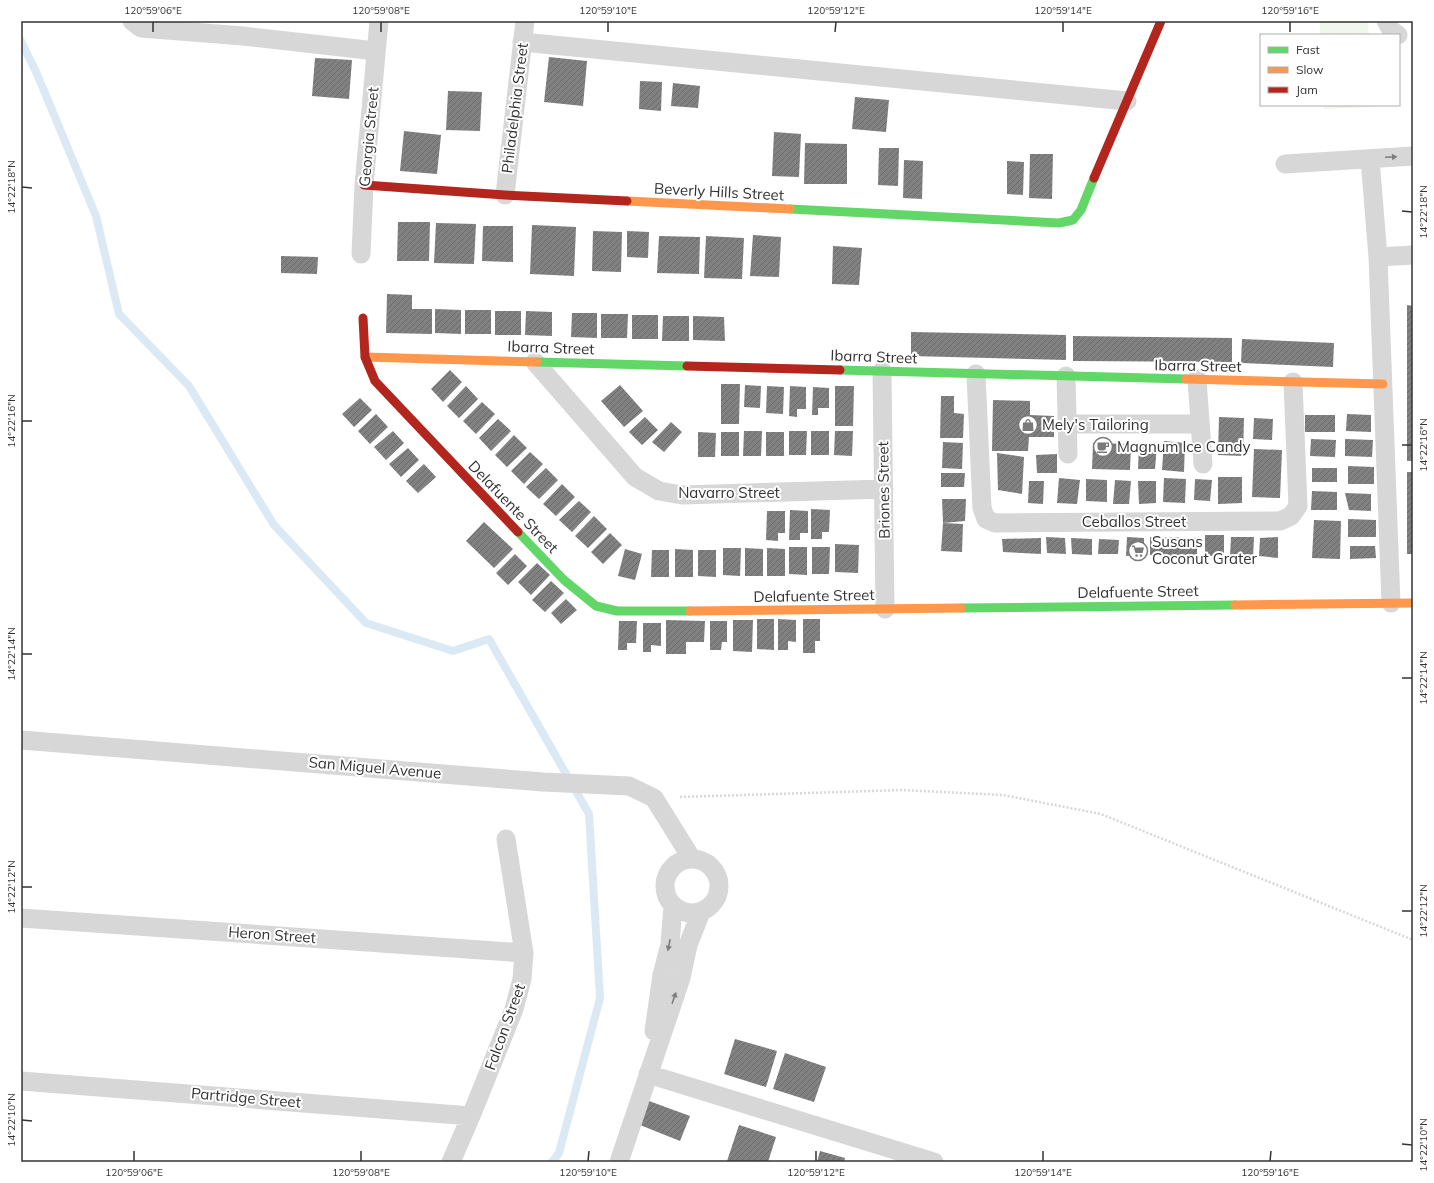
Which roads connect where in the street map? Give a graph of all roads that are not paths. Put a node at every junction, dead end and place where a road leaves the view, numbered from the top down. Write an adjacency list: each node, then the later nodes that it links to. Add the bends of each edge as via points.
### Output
1 (379, 21): 11 (street, Georgia Street)
2 (525, 21): 9 (street, Philadelphia Street)
3 (1161, 21): 12 (street)
4 (1386, 21): 7 (street, via 1391,30)
5 (132, 22): 6 (street, via 141,28)
6 (244, 29): 11 (street)
7 (1397, 34)
8 (1400, 36): 10 (street)
9 (522, 42): 12 (street); 17 (street, Philadelphia Street)
10 (1413, 42)
11 (376, 51): 16 (street, Georgia Street)
12 (1127, 101): 17 (street, Beverly Hills Street, via 1081,210 1073,220 1059,223)
13 (1413, 156): 14 (street, one-way to 13)
14 (1370, 159): 15 (street); 20 (street)
15 (1285, 164)
16 (364, 185): 17 (street, Beverly Hills Street); 18 (street, Georgia Street)
17 (505, 195)
18 (361, 254)
19 (1413, 255): 20 (street)
20 (1378, 257): 29 (street)
21 (363, 318): 22 (street, Delafuente Street)
22 (365, 357): 23 (street, Ibarra Street); 37 (street, Delafuente Street, via 375,381 564,580 596,606 617,611 641,612)
23 (535, 362): 24 (street, Ibarra Street); 34 (street, Navarro Street, via 635,477 658,491 682,495)
24 (882, 372): 25 (street, Ibarra Street); 34 (street, Briones Street)
25 (976, 374): 26 (street, Ibarra Street); 28 (street, Ceballos Street, via 982,508 986,519 995,523 1280,521 1291,516 1298,506)
26 (1066, 376): 27 (street, Ibarra Street); 30 (street)
27 (1197, 380): 28 (street, Ibarra Street); 31 (street)
28 (1293, 382): 29 (street, Ibarra Street)
29 (1383, 384): 35 (street)
30 (1067, 424): 31 (street); 32 (street)
31 (1200, 424): 33 (street)
32 (1068, 454)
33 (1203, 464)
34 (884, 490): 37 (street, Briones Street)
35 (1391, 603): 36 (street, Delafuente Street); 37 (street, Delafuente Street)
36 (1413, 603)
37 (885, 609)
38 (21, 740): 40 (street, San Miguel Avenue, via 629,786 654,798)
39 (506, 839): 44 (street, Falcon Street)
40 (692, 859): 41 (street, via 674,865 668,872 665,890 667,899); 42 (street, via 709,866 718,882 719,891 715,900)
41 (673, 906): 42 (street, via 681,912); 45 (street, one-way to 45, via 670,944 662,975)
42 (701, 912): 45 (street, one-way to 42, via 681,978 688,944)
43 (21, 918): 44 (street, Heron Street)
44 (524, 953): 47 (street, Falcon Street, via 522,979 514,1009)
45 (648, 1074): 49 (street); 50 (street)
46 (21, 1081): 47 (street, Partridge Street)
47 (471, 1116): 48 (street, Falcon Street)
48 (451, 1162)
49 (620, 1162)
50 (934, 1162)

